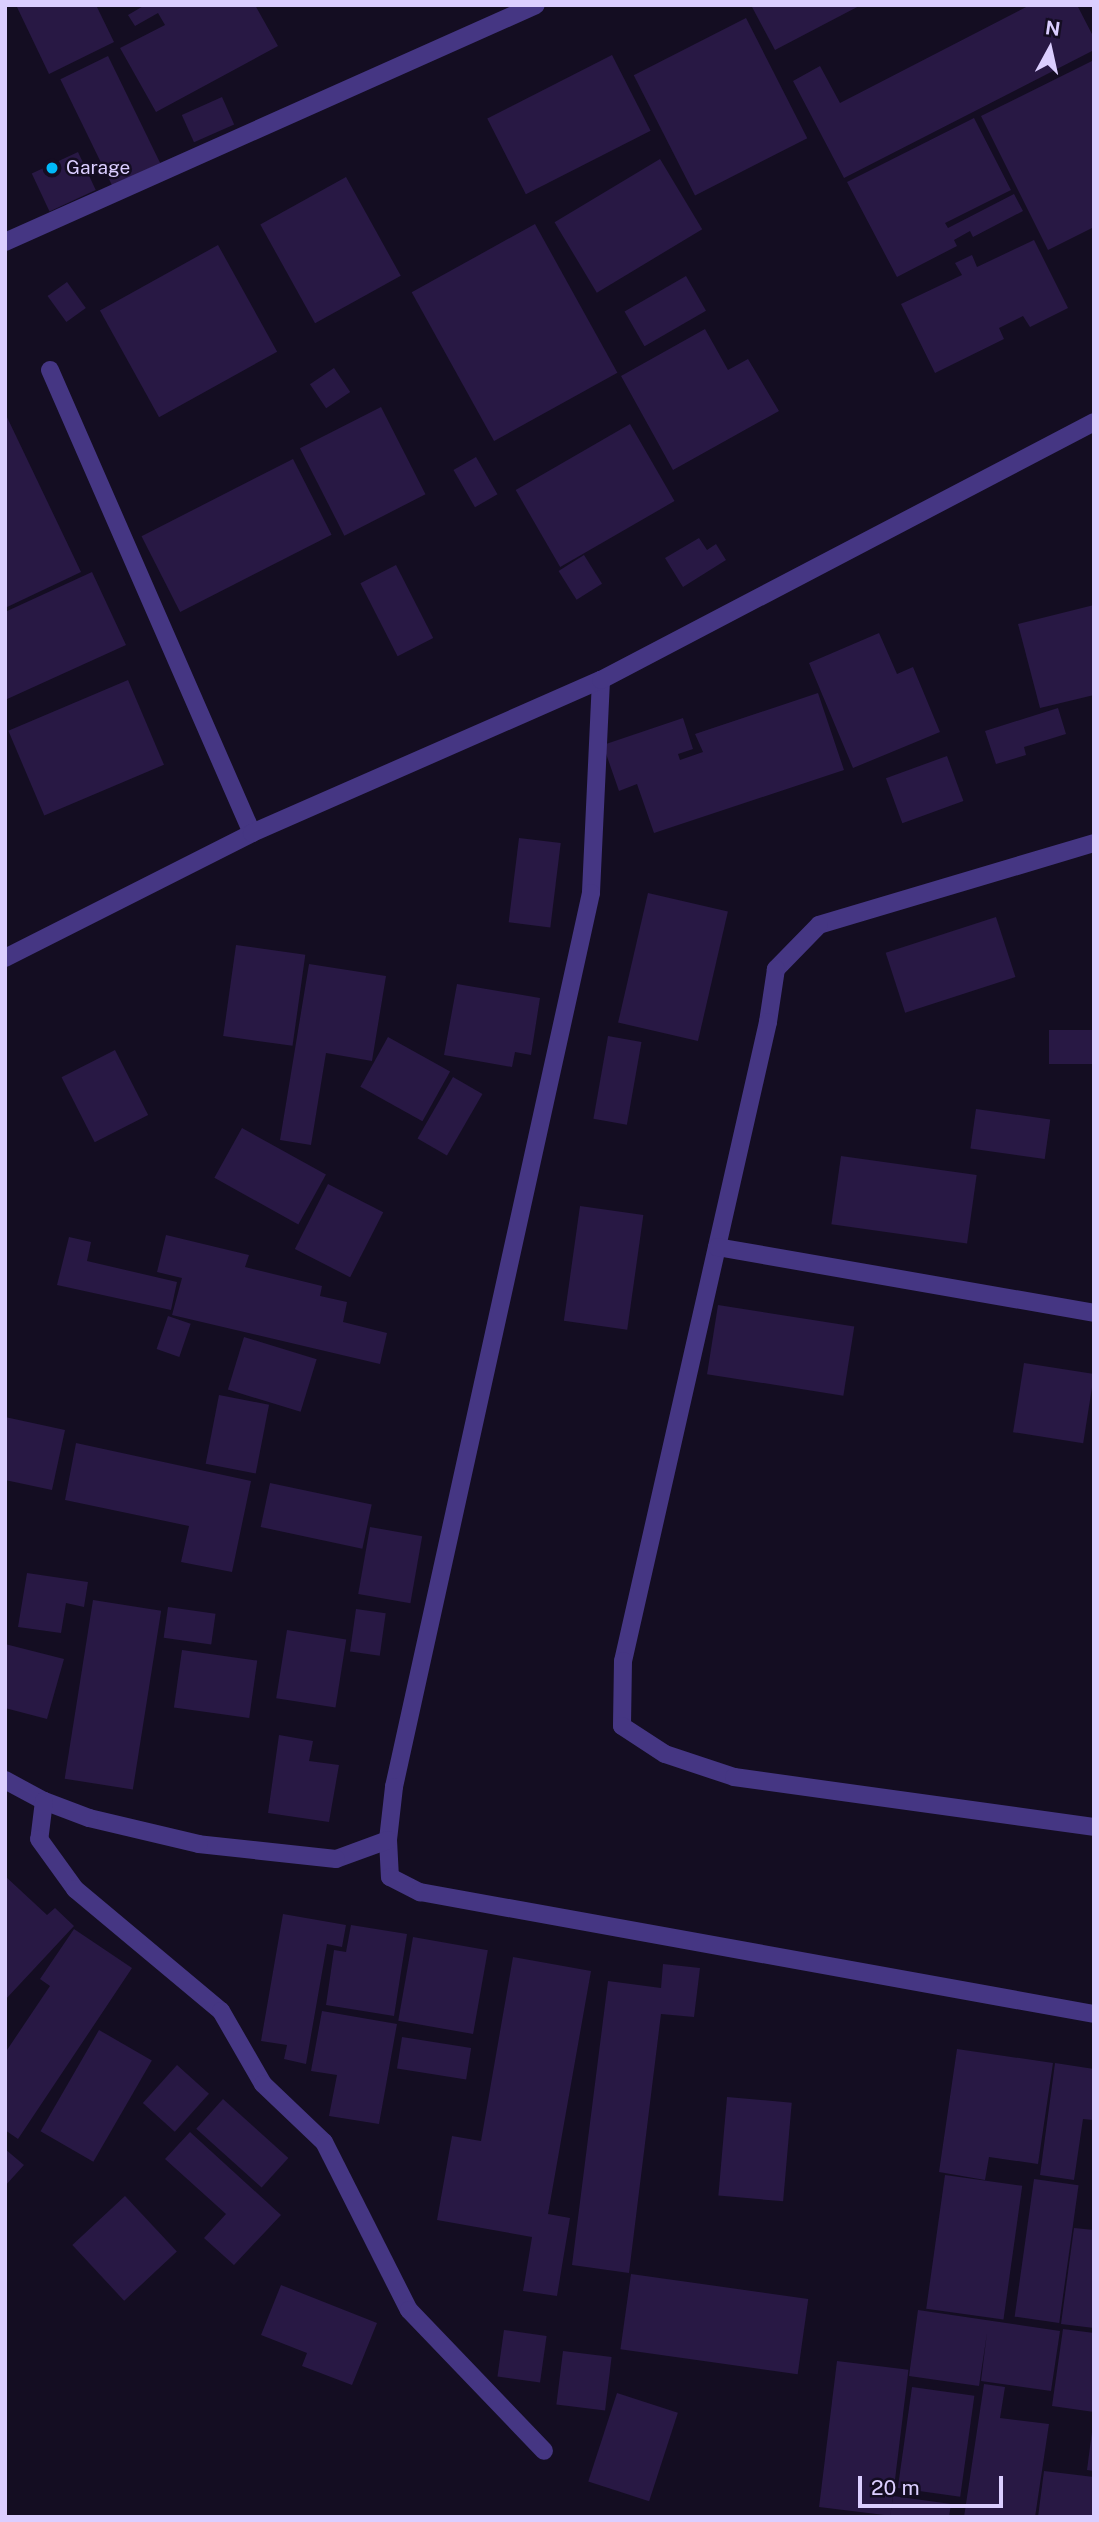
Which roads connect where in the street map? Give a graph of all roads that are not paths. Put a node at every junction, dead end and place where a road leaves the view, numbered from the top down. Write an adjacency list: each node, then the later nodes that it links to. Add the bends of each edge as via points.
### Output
1 (536, 5): 2 (street)
2 (5, 242)
3 (50, 370): 6 (street)
4 (1094, 422): 5 (street)
5 (601, 680): 6 (street); 14 (street, via 591,893 394,1787)
6 (252, 833): 8 (street)
7 (1094, 843): 9 (street, via 819,925 776,969)
8 (5, 957)
9 (717, 1247): 10 (street); 13 (street, via 622,1661 622,1726 665,1754 734,1777)
10 (1094, 1313)
11 (5, 1780): 12 (street)
12 (44, 1801): 14 (street, via 89,1818 213,1845 336,1859); 16 (street, via 39,1839 75,1889 221,2011 264,2084 324,2142 409,2309)
13 (1094, 1827)
14 (388, 1840): 15 (street, via 390,1877 420,1892)
15 (1094, 2014)
16 (544, 2451)

